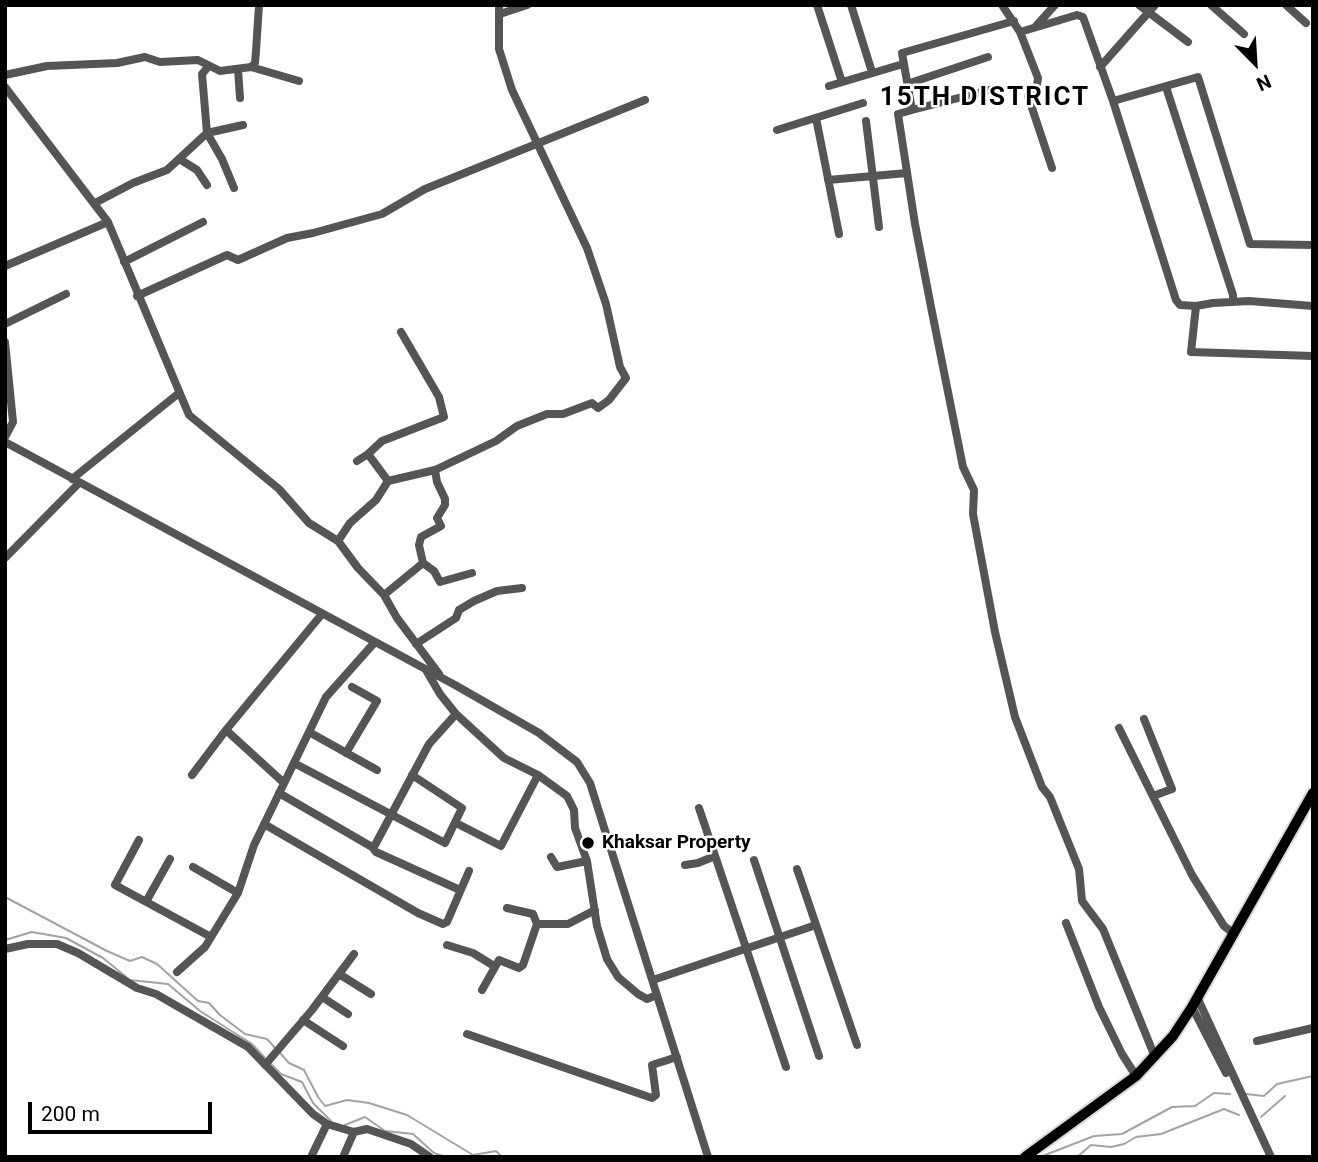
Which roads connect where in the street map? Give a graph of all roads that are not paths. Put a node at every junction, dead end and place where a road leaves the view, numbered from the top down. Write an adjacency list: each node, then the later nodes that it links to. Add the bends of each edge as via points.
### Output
1 (260, 5): 22 (street)
2 (527, 5): 11 (street)
3 (817, 5): 28 (street)
4 (851, 5): 25 (street)
5 (1003, 5): 13 (street)
6 (1055, 5): 15 (street)
7 (1139, 5): 12 (street)
8 (1155, 5): 12 (street)
9 (1211, 5): 17 (street)
10 (1286, 5): 14 (street)
11 (500, 10): 44 (street, via 499,49)
12 (1148, 13): 18 (street); 23 (street)
13 (1014, 21): 16 (street); 20 (street, via 902,53)
14 (1306, 23)
15 (1034, 28): 16 (street); 23 (street, via 1080,14)
16 (1020, 32): 46 (street, via 1038,78 1029,102)
17 (1244, 34)
18 (1188, 42)
19 (988, 57): 29 (street)
20 (903, 64): 25 (street); 29 (street)
21 (208, 67): 24 (street); 26 (street, via 198,60 160,62 145,57 47,66); 43 (street, via 202,74)
22 (251, 67): 24 (street); 27 (street)
23 (1100, 67): 36 (street)
24 (238, 69): 34 (street)
25 (872, 72): 28 (street)
26 (5, 75)
27 (299, 81)
28 (842, 82): 30 (street)
29 (907, 83): 38 (street)
30 (829, 86)
31 (5, 87): 52 (street)
32 (1166, 87): 36 (street); 57 (street, via 1198,77 1250,244); 62 (street)
33 (993, 89): 38 (street)
34 (240, 98)
35 (645, 100): 44 (street)
36 (1113, 102): 63 (street, via 1176,300 1180,305)
37 (863, 103): 39 (street)
38 (912, 110): 47 (street, via 898,114)
39 (816, 118): 42 (street); 49 (street)
40 (866, 121): 48 (street)
41 (243, 125): 43 (street)
42 (777, 130)
43 (207, 133): 45 (street); 51 (street)
44 (537, 143): 61 (street, via 425,189 382,214 287,238 238,260 227,255); 73 (street, via 587,248 626,378 598,408 592,403 563,414 547,414)
45 (181, 159): 50 (street, via 197,170); 52 (street)
46 (1052, 168)
47 (907, 173): 48 (street); 151 (street, via 963,467 974,490 973,514 1015,717 1079,869 1082,901 1103,929)
48 (873, 176): 49 (street); 55 (street)
49 (828, 180): 56 (street)
50 (207, 185)
51 (234, 188)
52 (95, 203): 53 (street)
53 (108, 222): 58 (street); 59 (street)
54 (203, 222): 58 (street)
55 (879, 227)
56 (839, 234)
57 (1313, 244)
58 (124, 262): 61 (street)
59 (5, 266)
60 (66, 294): 65 (street)
61 (137, 296): 69 (street)
62 (1233, 302): 63 (street); 64 (street)
63 (1196, 306): 68 (street, via 1191,352)
64 (1313, 306)
65 (5, 324)
66 (401, 332): 71 (street, via 439,397 444,416 382,441)
67 (5, 342): 70 (street, via 13,422)
68 (1313, 356)
69 (179, 393): 74 (street); 76 (street, via 188,415 279,489 309,523)
70 (5, 440): 74 (street)
71 (368, 454): 72 (street); 75 (street)
72 (356, 461)
73 (435, 470): 75 (street); 78 (street, via 445,505 438,517 440,527 421,537)
74 (76, 481): 77 (street); 82 (street)
75 (388, 481): 76 (street)
76 (338, 541): 81 (street)
77 (5, 558)
78 (423, 564): 79 (street, via 440,582); 81 (street)
79 (472, 573)
80 (522, 588): 84 (street, via 474,601)
81 (384, 595): 84 (street)
82 (323, 614): 83 (street); 91 (street)
83 (375, 642): 85 (street); 92 (street, via 326,697)
84 (416, 644): 86 (street)
85 (426, 670): 86 (street); 88 (street)
86 (442, 678): 136 (street, via 539,733 578,762 590,783)
87 (352, 687): 93 (street, via 377,701)
88 (456, 714): 97 (street, via 429,744); 98 (street, via 504,758)
89 (1144, 719): 102 (street, via 1172,789)
90 (1119, 728): 102 (street)
91 (226, 730): 96 (street); 99 (street)
92 (309, 732): 93 (street); 94 (street)
93 (346, 753): 95 (street)
94 (294, 763): 99 (street); 104 (street)
95 (377, 769)
96 (192, 775)
97 (412, 775): 104 (street); 105 (street, via 462,808)
98 (538, 775): 105 (street, via 501,846); 113 (street, via 567,796)
99 (284, 783): 100 (street)
100 (279, 793): 106 (street); 108 (street)
101 (1313, 793): 126 (main road)
102 (1153, 796): 126 (street, via 1192,875)
103 (699, 808): 109 (street)
104 (391, 814): 105 (street, via 444,843); 108 (street)
105 (456, 822)
106 (264, 824): 118 (street, via 443,924); 119 (street)
107 (139, 840): 120 (street, via 115,883)
108 (372, 847): 118 (street)
109 (715, 856): 114 (street); 131 (street)
110 (551, 857): 113 (street, via 557,867)
111 (170, 859): 120 (street)
112 (754, 860): 128 (street)
113 (587, 861): 122 (street)
114 (685, 865)
115 (193, 867): 119 (street)
116 (797, 869): 125 (street)
117 (469, 871): 118 (street)
118 (460, 890)
119 (238, 893): 127 (street)
120 (147, 900): 127 (street)
121 (507, 908): 124 (street, via 534,915)
122 (594, 911): 124 (street, via 568,924); 139 (street, via 607,959 618,977 638,995 647,999)
123 (1066, 923): 154 (street, via 1099,1007)
124 (537, 924): 133 (street, via 521,967 500,960)
125 (816, 925): 128 (street); 148 (street)
126 (1233, 933): 141 (main road)
127 (211, 937): 134 (street)
128 (780, 937): 131 (street); 149 (street)
129 (447, 945): 133 (street)
130 (5, 949): 152 (street, via 57,944 78,953 248,1047)
131 (746, 949): 136 (street); 153 (street)
132 (354, 954): 135 (street)
133 (495, 966): 137 (street)
134 (177, 972)
135 (339, 974): 138 (street); 140 (street)
136 (653, 980): 139 (street)
137 (482, 990)
138 (371, 994)
139 (657, 995): 150 (street)
140 (322, 996): 142 (street); 143 (street)
141 (1195, 1002): 151 (main road); 162 (street)
142 (348, 1014)
143 (303, 1020): 147 (street); 152 (street)
144 (1313, 1028): 146 (street)
145 (467, 1034): 150 (street, via 652,1098 656,1095 652,1065)
146 (1257, 1041)
147 (343, 1045)
148 (857, 1045)
149 (819, 1056)
150 (677, 1057): 160 (street)
151 (1155, 1057): 154 (main road)
152 (265, 1065): 155 (street)
153 (786, 1067)
154 (1136, 1076): 161 (main road)
155 (327, 1124): 156 (street); 157 (street)
156 (354, 1132): 158 (street); 159 (street, via 367,1129 411,1144)
157 (312, 1155)
158 (343, 1157)
159 (430, 1157)
160 (708, 1157)
161 (1025, 1157)
162 (1271, 1157)

